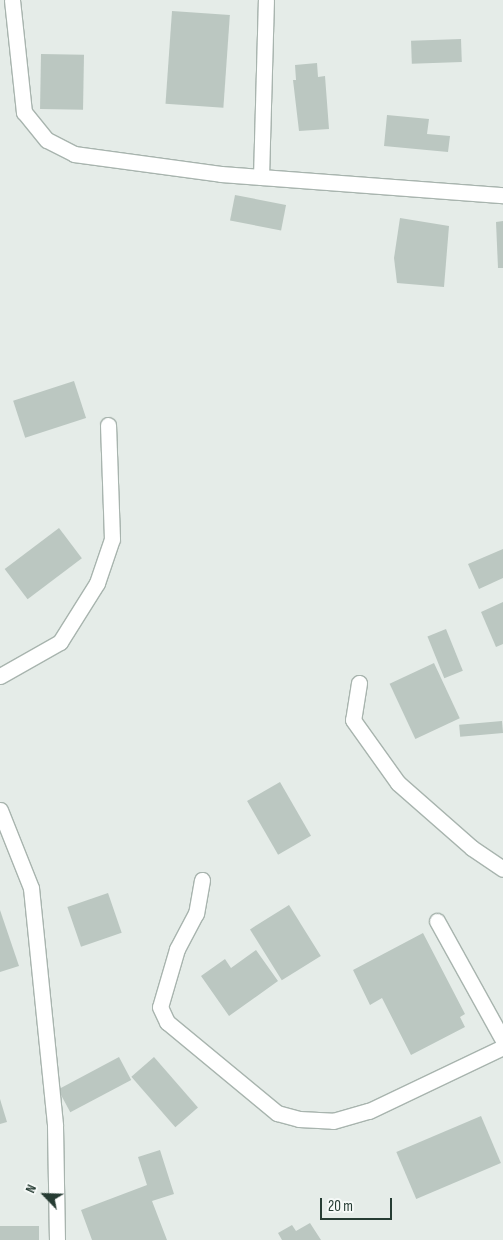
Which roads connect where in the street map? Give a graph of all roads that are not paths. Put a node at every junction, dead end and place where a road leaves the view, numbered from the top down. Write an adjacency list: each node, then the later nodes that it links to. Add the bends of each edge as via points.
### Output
1 (12, 0): 3 (street, via 24,112 47,140 74,154)
2 (266, 0): 3 (street)
3 (261, 177): 4 (street)
4 (503, 195)
5 (108, 425): 6 (street, via 112,539 97,583 60,642)
6 (0, 676)
7 (359, 683): 9 (street, via 353,720 398,783 472,848)
8 (0, 810): 14 (street, via 31,888 55,1126)
9 (503, 868)
10 (202, 880): 13 (street, via 196,913 177,949 160,1008 167,1022 277,1113 298,1119 333,1121 369,1111)
11 (437, 921): 12 (street)
12 (503, 1040)
13 (503, 1047)
14 (57, 1240)

